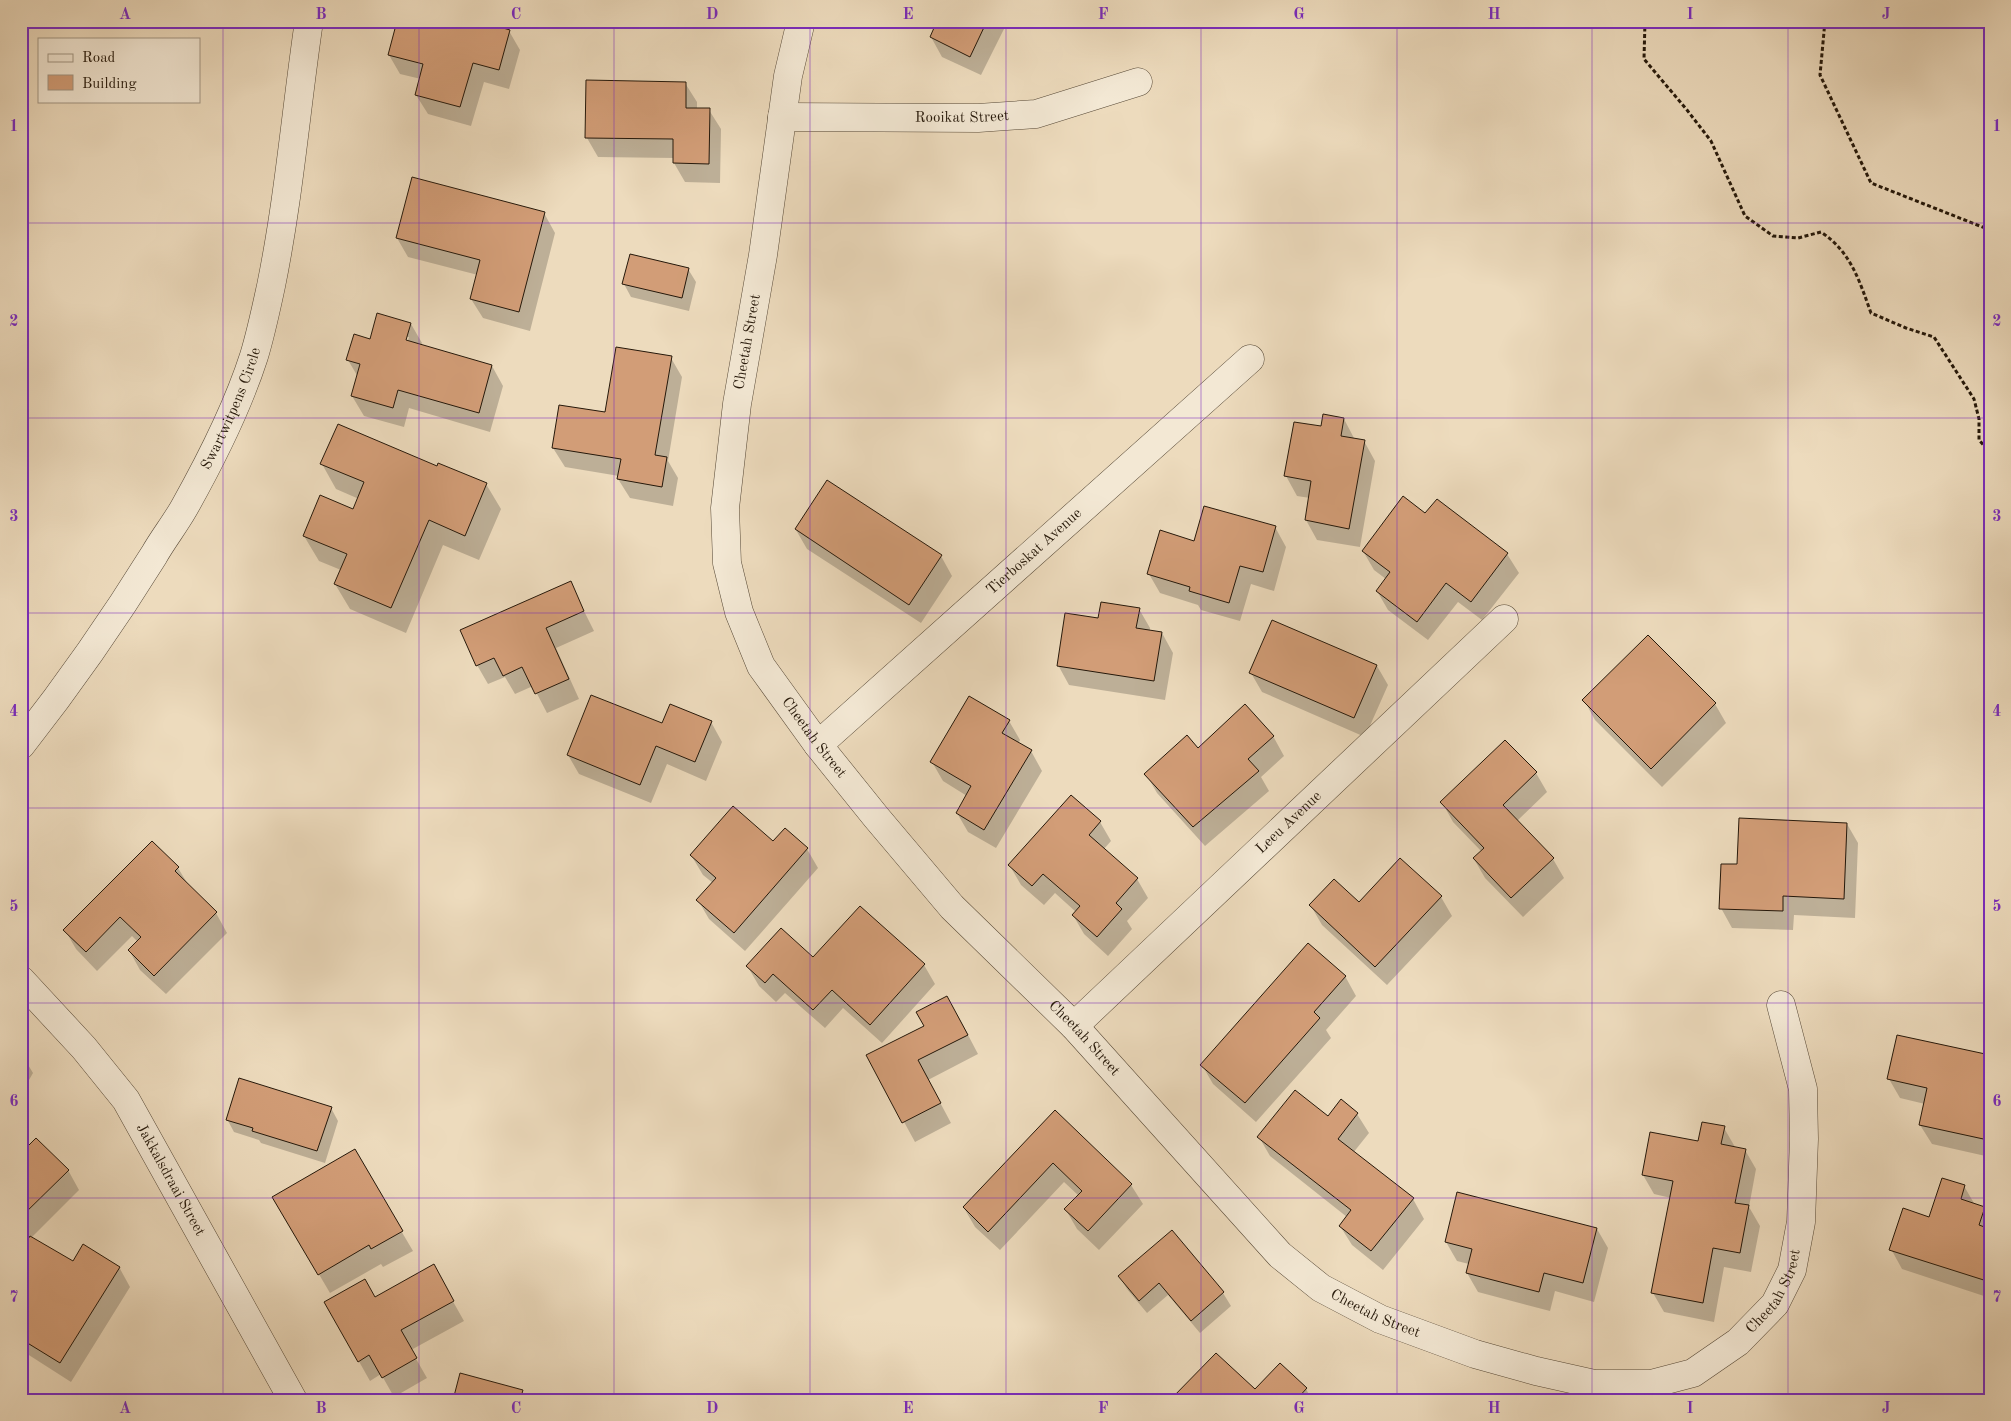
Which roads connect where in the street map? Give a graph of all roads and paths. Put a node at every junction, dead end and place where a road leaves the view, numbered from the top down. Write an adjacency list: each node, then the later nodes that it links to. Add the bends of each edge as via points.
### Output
1 (310, 21): 11 (street, Swartwitpens Circle, via 276,260 254,355 234,407 183,509 124,604)
2 (801, 21): 6 (street, Cheetah Street)
3 (1645, 21): 9 (path, via 1644,59 1711,142 1745,216 1773,236 1798,238 1821,232 1835,242 1850,262 1872,313 1934,337 1974,399 1979,440)
4 (1825, 21): 7 (path, via 1820,75 1871,183)
5 (1138, 82): 6 (street, Rooikat Street, via 1036,114 978,118)
6 (782, 117): 12 (street, Cheetah Street, via 730,457 725,508 727,563 739,612 760,666)
7 (1990, 230)
8 (1250, 359): 12 (street, Tierboskat Avenue)
9 (1990, 452)
10 (1504, 620): 15 (street, Leeu Avenue)
11 (21, 745)
12 (818, 745): 15 (street, Cheetah Street, via 952,907)
13 (21, 980): 16 (street, Jakkalsdraai Street, via 84,1048 126,1100)
14 (1782, 1005): 15 (street, Cheetah Street, via 1803,1089 1801,1222 1792,1270 1775,1304 1738,1342 1693,1373 1651,1384 1594,1384 1475,1354 1380,1319 1321,1288 1280,1255)
15 (1074, 1026)
16 (293, 1400)

